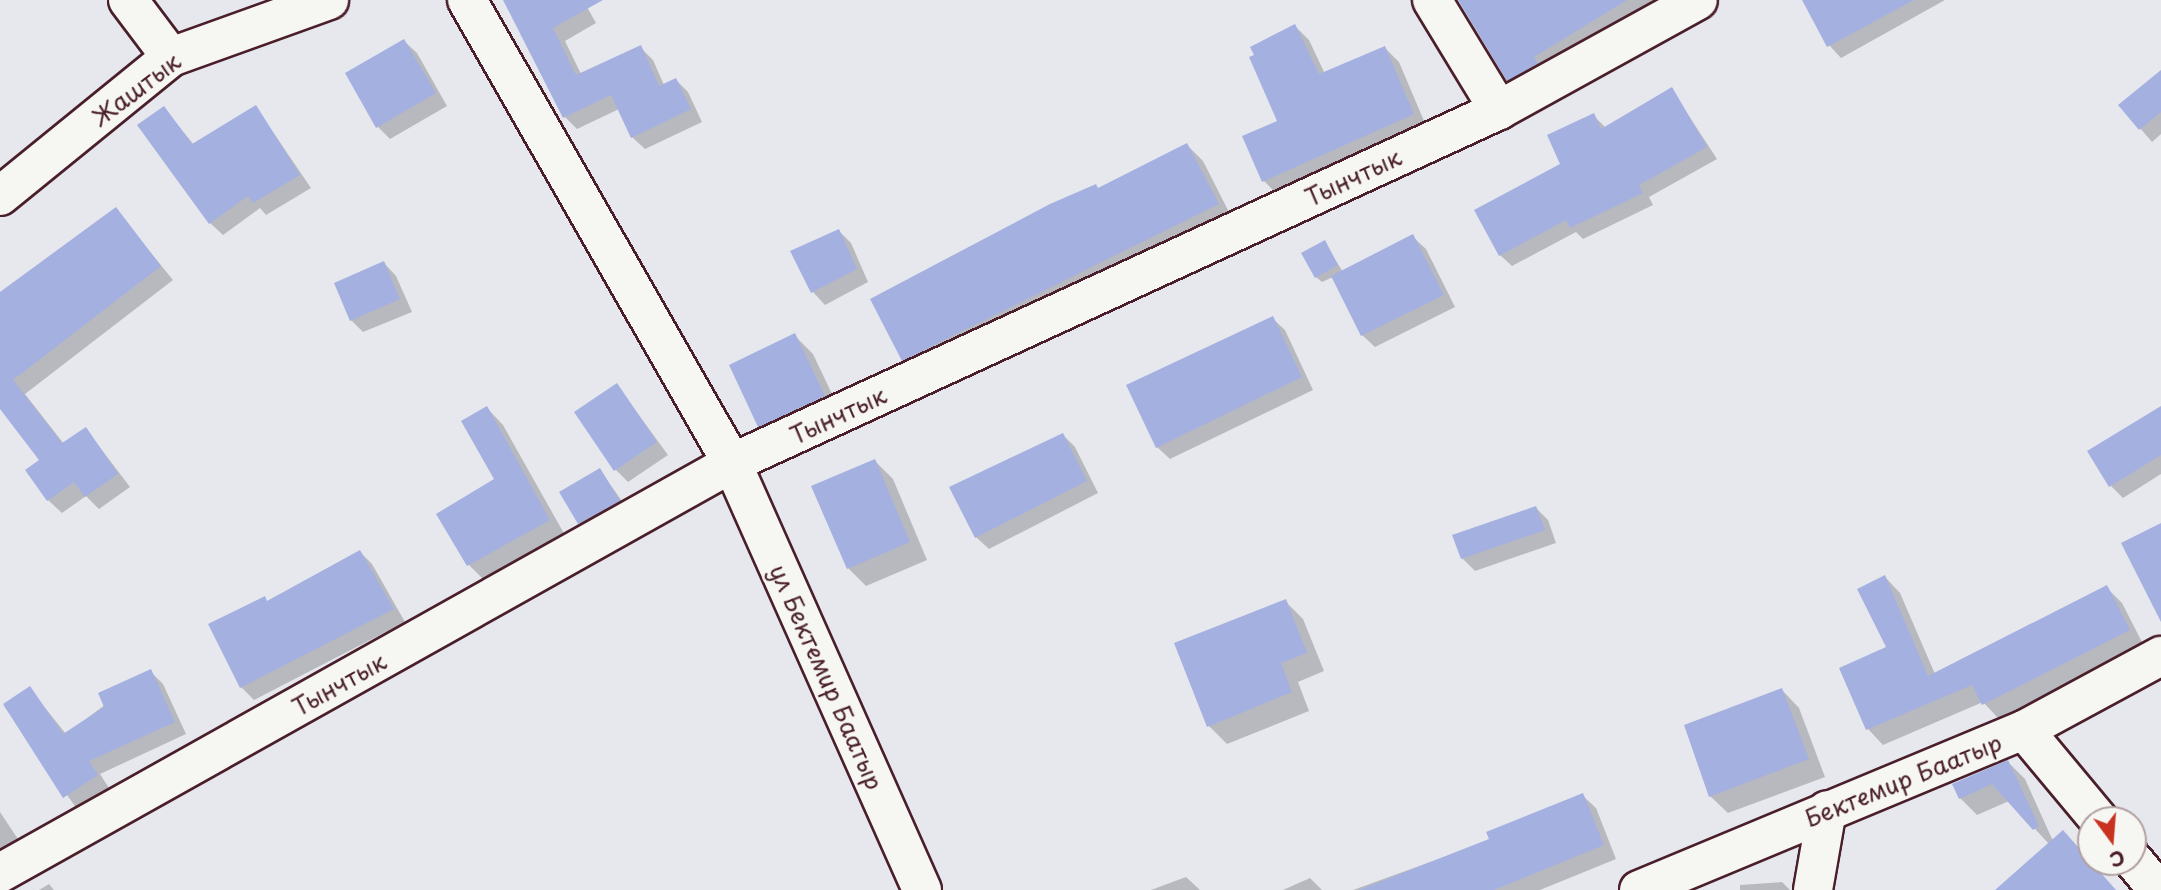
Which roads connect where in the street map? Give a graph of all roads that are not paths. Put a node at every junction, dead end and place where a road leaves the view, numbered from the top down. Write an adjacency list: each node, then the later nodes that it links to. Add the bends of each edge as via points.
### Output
1 (128, 0): 6 (street)
2 (329, 0): 6 (street, Жаштык)
3 (467, 0): 9 (street, ул Бектемир Баатыр)
4 (1432, 0): 7 (street)
5 (1698, 0): 7 (street, Тынчтык)
6 (171, 57): 8 (street, Жаштык)
7 (1499, 110): 9 (street, Тынчтык)
8 (0, 195)
9 (732, 463): 14 (street, Тынчтык); 16 (street, ул Бектемир Баатыр)
10 (2161, 656): 11 (street, Бектемир Баатыр)
11 (2024, 730): 12 (street); 13 (street, Бектемир Баатыр)
12 (2087, 806)
13 (1828, 810): 17 (street, Бектемир Баатыр); 18 (street)
14 (0, 873)
15 (2146, 876): 19 (street)
16 (922, 890)
17 (1639, 890)
18 (1813, 890)
19 (2158, 890)

